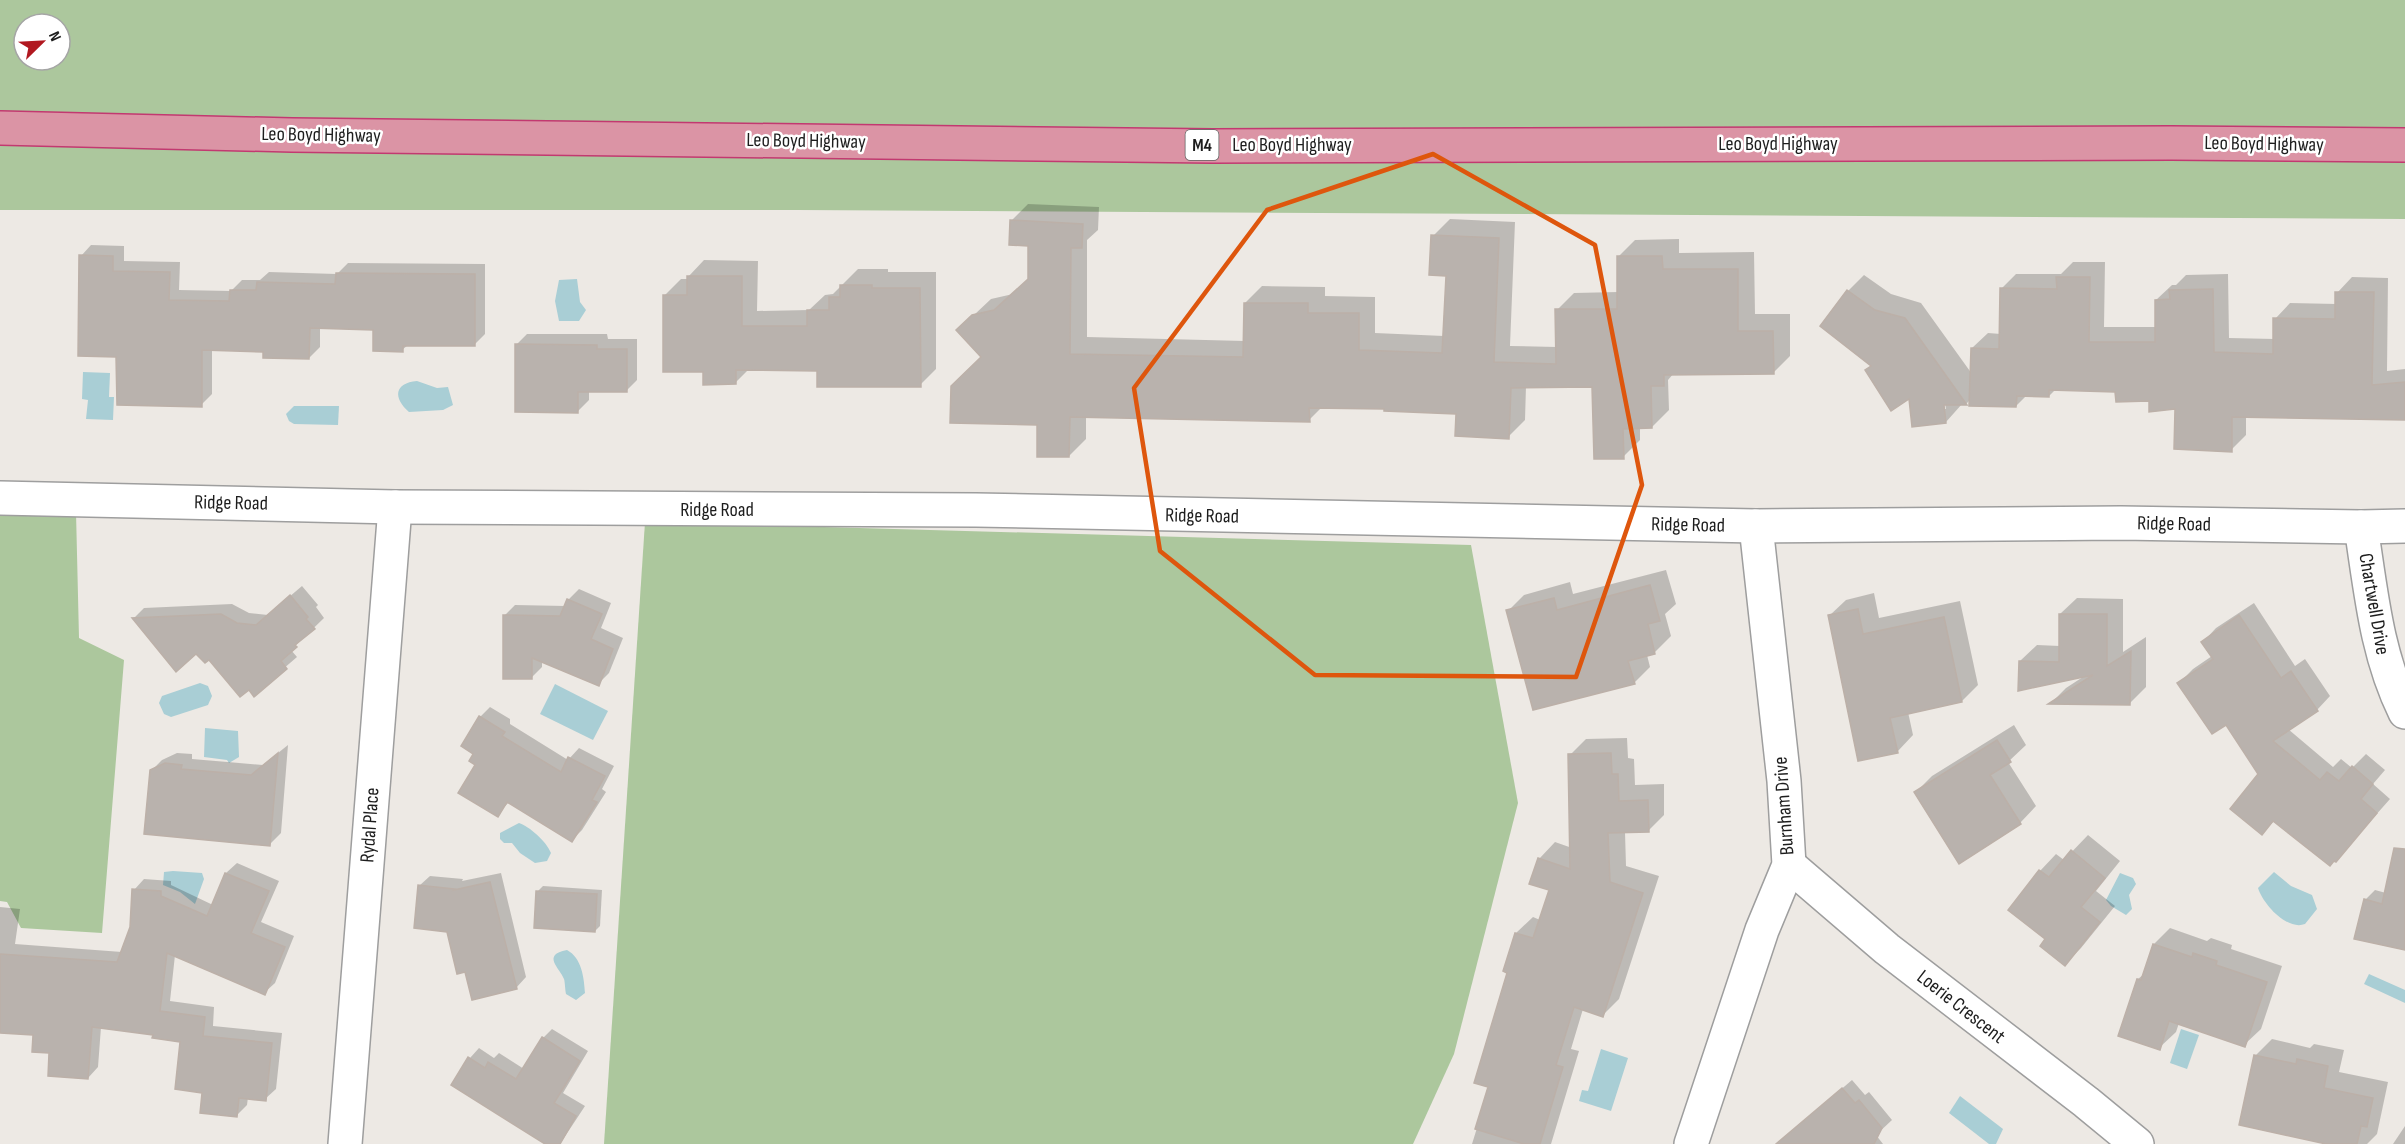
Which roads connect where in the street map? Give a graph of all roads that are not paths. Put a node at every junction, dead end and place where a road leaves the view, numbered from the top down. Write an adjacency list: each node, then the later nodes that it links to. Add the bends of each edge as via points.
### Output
1 (0, 128): 2 (highway, Leo Boyd Highway / M4, via 1189,145)
2 (2405, 145)
3 (0, 498): 4 (street, Ridge Road)
4 (395, 507): 5 (street, Ridge Road, via 976,510); 10 (street, Rydal Place)
5 (1756, 526): 7 (street, Ridge Road, via 2121,523); 9 (street, Burnham Drive, via 1784,781)
6 (2405, 526): 7 (street, Ridge Road)
7 (2361, 527): 8 (street, Chartwell Drive, via 2380,648)
8 (2405, 712)
9 (1789, 865): 11 (street, Burnham Drive, via 1762,930); 12 (street, Loerie Crescent, via 1887,949)
10 (345, 1144)
11 (1691, 1144)
12 (2137, 1144)

